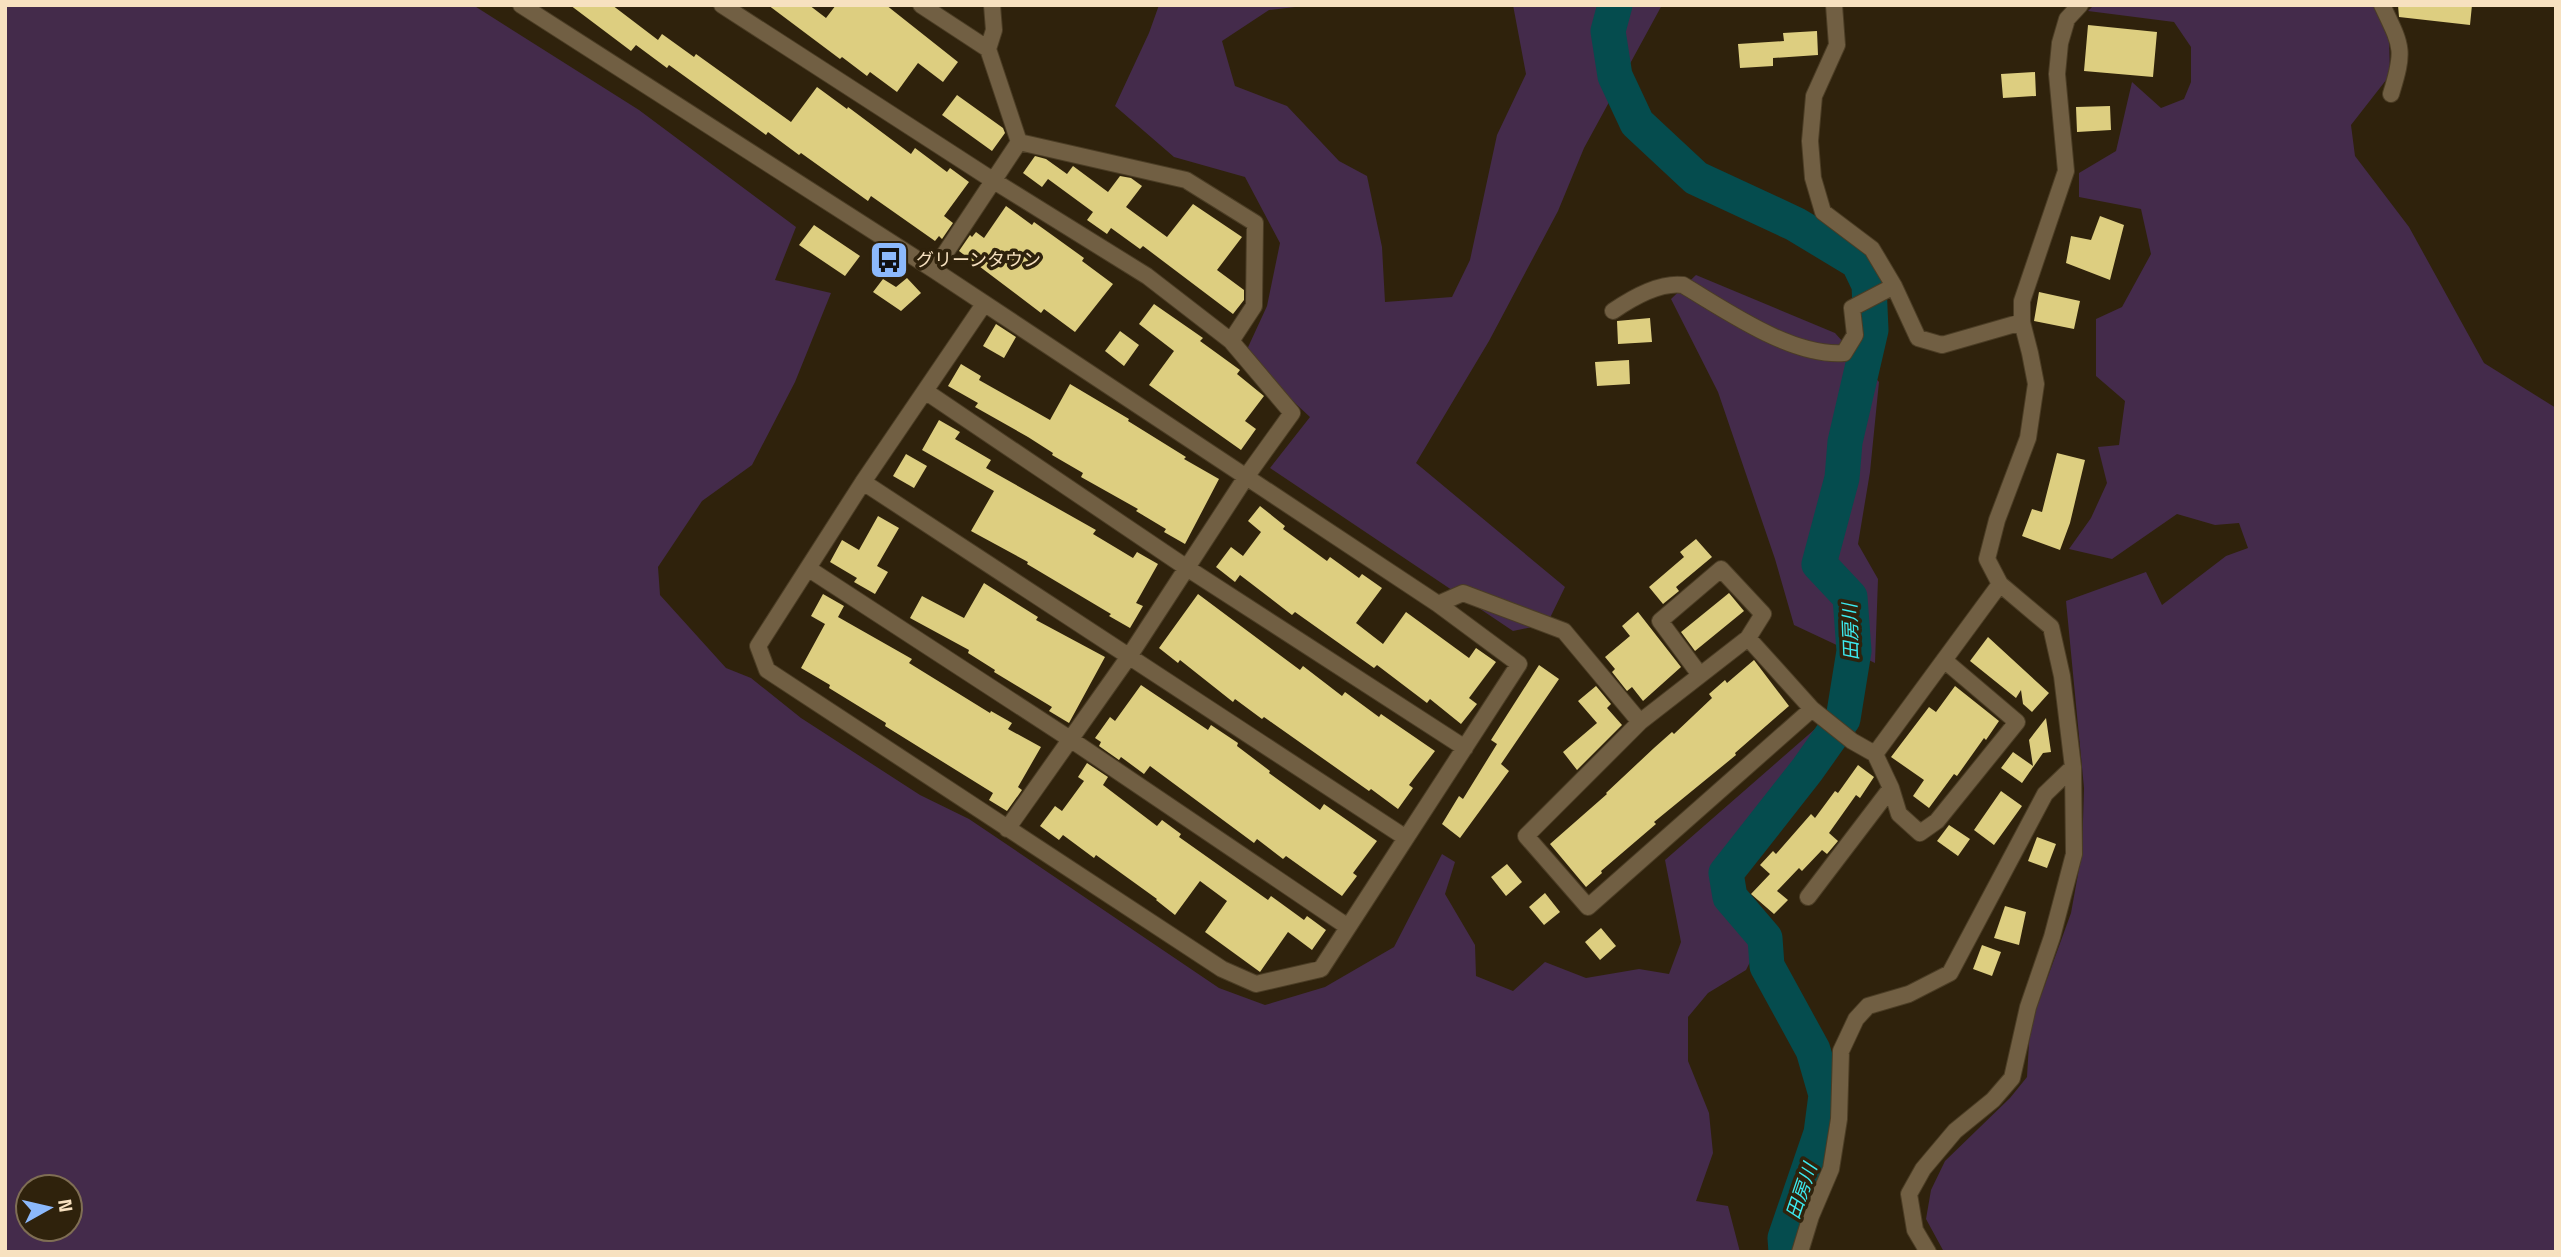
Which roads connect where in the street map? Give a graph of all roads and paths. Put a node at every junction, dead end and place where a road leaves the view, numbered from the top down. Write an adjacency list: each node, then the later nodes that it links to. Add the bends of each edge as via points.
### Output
1 (522, 5): 12 (street)
2 (722, 5): 11 (street)
3 (921, 5): 8 (street)
4 (992, 5): 8 (street, via 994,30)
5 (1834, 5): 13 (street, via 1837,45 1814,96 1813,178 1823,212 1871,249)
6 (2080, 5): 16 (street, via 2067,19 2057,74 2066,171 2022,300)
7 (2382, 5): 9 (street, via 2401,44)
8 (988, 49): 10 (street)
9 (2391, 94)
10 (1019, 142): 11 (street); 17 (street, via 1186,180 1255,223 1254,306)
11 (994, 181): 12 (street); 17 (street, via 1147,276)
12 (934, 270): 14 (street)
13 (1889, 288): 15 (street, via 1852,308 1855,335 1844,353 1826,354 1759,331 1684,285 1672,284); 16 (street, via 1918,338 1942,345)
14 (984, 304): 18 (street); 19 (street)
15 (1612, 311)
16 (2022, 322): 23 (street, via 2036,384 2028,438 1987,559)
17 (1231, 341): 19 (street, via 1292,412)
18 (925, 391): 20 (street); 21 (street)
19 (1246, 477): 21 (street); 24 (street)
20 (863, 482): 22 (street); 26 (street)
21 (1186, 568): 26 (street); 32 (street)
22 (809, 569): 31 (street); 36 (street, via 758,646 766,670)
23 (2000, 584): 27 (street); 34 (street, via 2051,626)
24 (1438, 604): 30 (street, via 1463,593 1564,631); 32 (street, via 1519,664)
25 (1748, 638): 28 (street); 28 (street, via 1763,614 1721,569 1660,621); 29 (street)
26 (1130, 655): 31 (street); 37 (street)
27 (1944, 660): 33 (street); 35 (street, via 2017,722 1937,821 1920,833 1899,814)
28 (1700, 675): 30 (street)
29 (1817, 712): 30 (street, via 1588,907 1526,836); 33 (street)
30 (1640, 722)
31 (1070, 739): 36 (street); 39 (street)
32 (1465, 748): 37 (street)
33 (1875, 754): 35 (street)
34 (2073, 767): 40 (street, via 2045,794 1950,974 1909,994 1868,1006 1856,1019 1841,1051 1839,1119 1831,1169); 41 (street, via 2074,854 2028,1007 2012,1078 1955,1131 1909,1194 1915,1230)
35 (1891, 788): 38 (street)
36 (1007, 829): 39 (street, via 1222,969 1256,984 1321,969)
37 (1406, 838): 39 (street)
38 (1808, 897)
39 (1348, 926)
40 (1800, 1252)
41 (1928, 1252)

